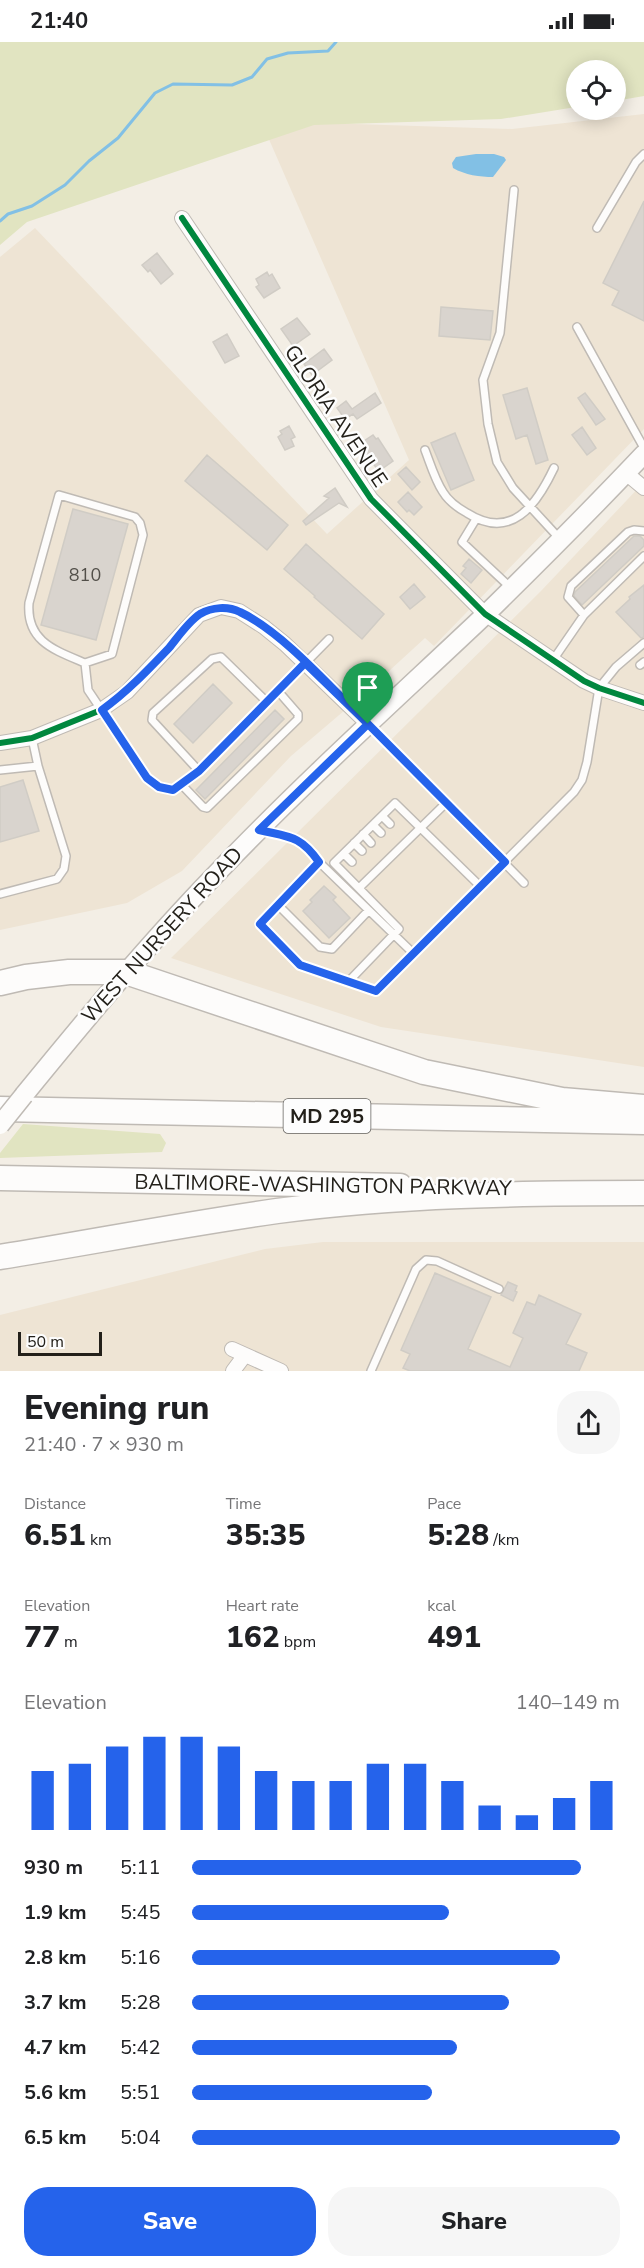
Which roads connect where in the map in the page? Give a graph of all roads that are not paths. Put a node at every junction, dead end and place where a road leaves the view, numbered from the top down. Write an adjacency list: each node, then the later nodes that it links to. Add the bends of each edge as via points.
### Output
1 (644, 154): 4 (lane)
2 (514, 190): 10 (lane, via 500,333 483,380 497,462)
3 (182, 218): 16 (street, GLORIA AVENUE, via 371,499)
4 (597, 228)
5 (577, 327): 7 (lane)
6 (425, 450): 11 (lane, via 442,492)
7 (639, 461): 9 (street); 13 (main road, WEST NURSERY ROAD)
8 (554, 468): 10 (lane)
9 (644, 488)
10 (530, 506): 11 (lane, via 502,525); 13 (lane)
11 (476, 519): 15 (lane, via 462,542)
12 (644, 531): 17 (lane, via 628,532 571,586 568,597)
13 (561, 540): 15 (main road, WEST NURSERY ROAD)
14 (643, 558): 17 (lane)
15 (511, 588): 16 (main road, WEST NURSERY ROAD)
16 (485, 614): 20 (street, GLORIA AVENUE); 28 (main road, WEST NURSERY ROAD)
17 (584, 615): 20 (lane)
18 (329, 639): 22 (lane)
19 (644, 643): 23 (lane)
20 (553, 660): 23 (street, GLORIA AVENUE)
21 (85, 663): 21 (lane, via 44,642 33,631 28,616 59,495 135,517 143,535 112,654); 27 (lane, via 88,690)
22 (305, 663): 24 (lane); 27 (street, via 264,627 238,611 210,610 199,615 127,692); 28 (street)
23 (599, 688): 26 (street, GLORIA AVENUE); 49 (lane, via 582,780)
24 (278, 691): 25 (lane); 34 (lane, via 298,719 207,808)
25 (267, 702): 33 (lane); 33 (lane, via 221,657 212,658 153,713 153,720)
26 (644, 703)
27 (102, 710): 29 (street); 34 (lane, via 147,778 159,787 173,790)
28 (368, 724): 35 (lane); 40 (main road, WEST NURSERY ROAD)
29 (32, 738): 30 (street); 31 (lane)
30 (0, 743)
31 (38, 766): 32 (lane); 53 (lane, via 66,856 64,869 57,879)
32 (0, 770)
33 (199, 771): 34 (lane)
34 (182, 785)
35 (446, 803): 39 (lane); 49 (lane)
36 (382, 816): 37 (lane); 38 (lane); 39 (lane, via 395,803)
37 (390, 824)
38 (373, 825): 41 (lane); 42 (lane)
39 (420, 828): 51 (lane); 52 (lane, via 366,875)
40 (259, 830): 47 (lane, via 298,839); 58 (main road, WEST NURSERY ROAD)
41 (381, 833)
42 (363, 834): 43 (lane); 44 (lane)
43 (354, 843): 45 (lane); 46 (lane)
44 (371, 843)
45 (363, 851)
46 (344, 854): 48 (lane); 52 (lane, via 334,863)
47 (319, 862): 54 (lane); 55 (lane)
48 (352, 862)
49 (505, 862): 50 (lane); 51 (lane)
50 (524, 883)
51 (481, 887): 57 (lane)
52 (359, 888): 56 (lane, via 399,929)
53 (0, 894)
54 (278, 905): 55 (lane, via 320,947 332,949); 59 (lane, via 260,924 300,965)
55 (368, 911): 56 (lane)
56 (394, 935): 57 (lane); 59 (lane)
57 (414, 954): 59 (lane, via 376,991)
58 (126, 972): 60 (highway, via 45,974); 61 (highway, via 424,1072 562,1100); 64 (main road, WEST NURSERY ROAD, bridge)
59 (349, 981)
60 (0, 983)
61 (644, 1107)
62 (0, 1109): 63 (highway, MD 295)
63 (644, 1122)
64 (0, 1125)
65 (0, 1178): 66 (highway, BALTIMORE-WASHINGTON PARKWAY, via 531,1189)
66 (539, 1193): 67 (highway, BALTIMORE-WASHINGTON PARKWAY); 68 (highway, via 278,1211)
67 (644, 1193)
68 (0, 1257)
69 (499, 1289): 72 (lane, via 437,1261 426,1260 416,1269)
70 (233, 1371): 71 (street, via 238,1352)
71 (281, 1371)
72 (371, 1371)

